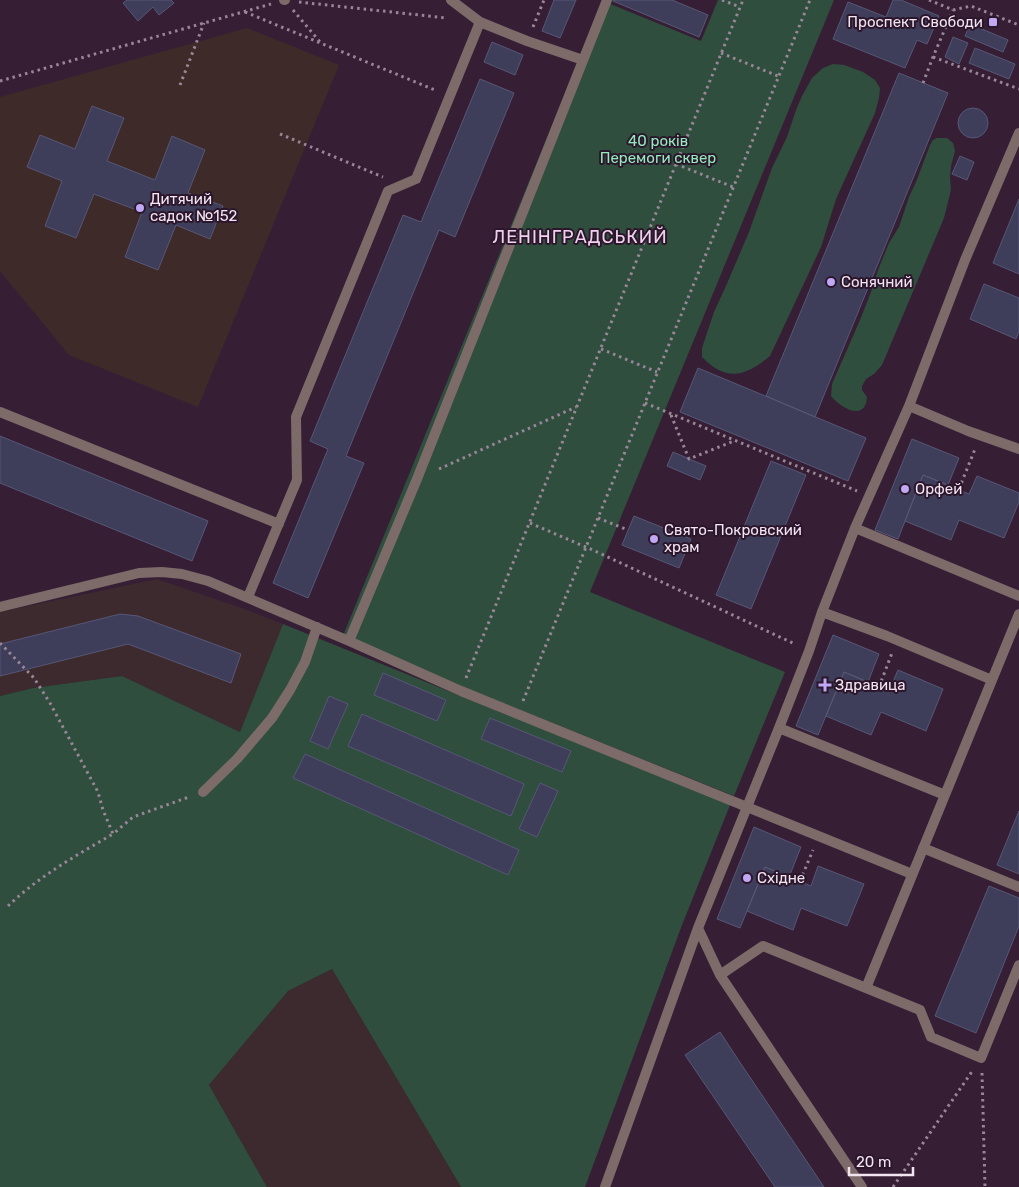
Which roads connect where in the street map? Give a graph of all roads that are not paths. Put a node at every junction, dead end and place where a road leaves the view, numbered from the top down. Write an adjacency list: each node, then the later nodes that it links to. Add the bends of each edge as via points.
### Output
1 (451, 0): 3 (lane)
2 (606, 0): 4 (lane)
3 (480, 22): 4 (lane); 9 (lane, via 416,179 388,190 296,417 297,480)
4 (583, 60): 17 (lane, via 417,479)
5 (1019, 133): 6 (lane, via 965,260)
6 (909, 406): 8 (lane); 10 (lane)
7 (0, 412): 9 (lane)
8 (1019, 449)
9 (279, 524): 12 (lane)
10 (855, 528): 11 (lane); 14 (lane)
11 (1019, 596)
12 (248, 597): 13 (lane, via 208,581 162,572 139,573); 16 (lane)
13 (1, 606)
14 (822, 612): 18 (lane); 19 (lane)
15 (1019, 614): 18 (lane)
16 (317, 627): 17 (lane); 20 (lane, via 305,662 272,718)
17 (349, 641): 22 (lane, via 461,691)
18 (992, 680): 21 (lane)
19 (779, 728): 21 (lane); 22 (lane)
20 (203, 792)
21 (945, 795): 23 (lane)
22 (747, 807): 24 (lane); 26 (lane)
23 (923, 848): 24 (lane); 25 (lane)
24 (912, 874): 29 (lane)
25 (1019, 887)
26 (698, 928): 28 (lane); 30 (lane)
27 (1019, 966): 29 (lane, via 981,1058 931,1037 920,1010)
28 (720, 975): 29 (lane, via 763,946); 31 (lane)
29 (866, 988)
30 (605, 1187)
31 (862, 1187)

